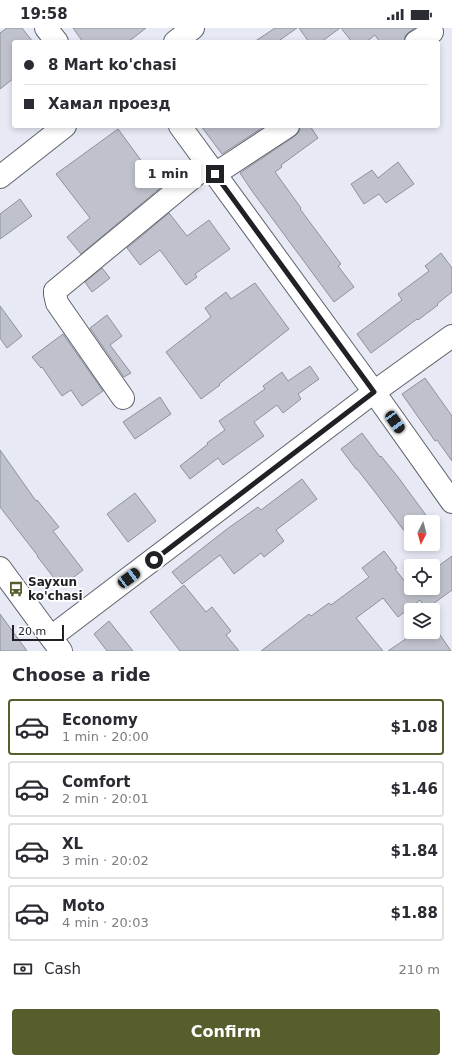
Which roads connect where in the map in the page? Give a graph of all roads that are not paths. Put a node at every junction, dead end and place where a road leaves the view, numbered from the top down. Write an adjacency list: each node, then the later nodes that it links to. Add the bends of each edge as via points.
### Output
1 (46, 28): 3 (street)
2 (193, 28): 4 (street)
3 (55, 40)
4 (177, 40)
5 (62, 128): 9 (street)
6 (181, 128): 8 (street)
7 (285, 128): 8 (street)
8 (212, 170): 11 (street); 12 (street, via 55,290 57,303)
9 (0, 177)
10 (452, 336): 11 (street)
11 (374, 392): 13 (street); 15 (street)
12 (123, 398)
13 (452, 502)
14 (0, 568): 15 (street)
15 (56, 644)

